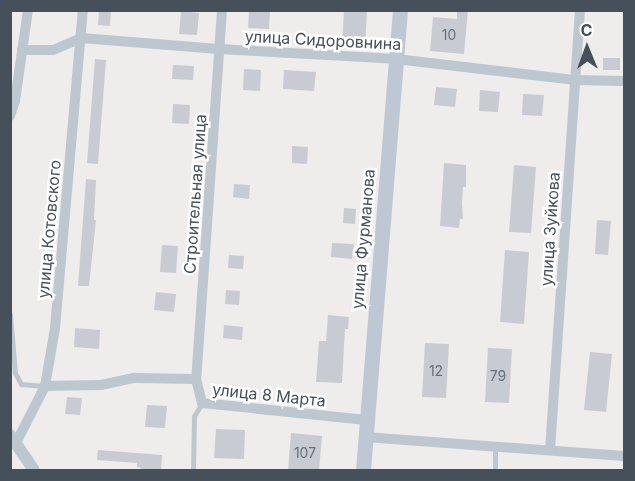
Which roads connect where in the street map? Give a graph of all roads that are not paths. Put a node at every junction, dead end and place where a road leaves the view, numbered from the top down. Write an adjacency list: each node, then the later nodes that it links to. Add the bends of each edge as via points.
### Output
1 (28, 10): 8 (street)
2 (83, 10): 6 (street, улица Котовского)
3 (222, 10): 7 (street, Строительная улица)
4 (400, 10): 9 (main road, улица Фурманова)
5 (580, 10): 10 (street, улица Зуйкова)
6 (81, 38): 7 (street, улица Сидоровнина); 8 (street, улица Сидоровнина, via 53,50); 15 (street, улица Котовского, via 55,328)
7 (219, 49): 9 (street, улица Сидоровнина); 14 (street, Строительная улица)
8 (22, 50): 12 (street)
9 (396, 59): 10 (street, улица Сидоровнина); 17 (main road, улица Фурманова)
10 (576, 80): 11 (street, улица Сидоровнина); 21 (street, улица Зуйкова)
11 (624, 81)
12 (10, 116)
13 (10, 314): 15 (lane, via 15,373 21,384)
14 (196, 379): 15 (street, улица 8 Марта, via 135,378 101,385); 16 (street, улица 8 Марта)
15 (45, 386): 19 (street, улица Котовского)
16 (202, 403): 17 (street, улица 8 Марта); 24 (lane, via 194,416)
17 (366, 420): 18 (main road, улица Фурманова)
18 (365, 437): 20 (street); 25 (main road, улица Фурманова)
19 (12, 442): 23 (street)
20 (495, 447): 21 (street); 26 (lane)
21 (550, 450): 22 (street)
22 (624, 456)
23 (34, 471)
24 (193, 471)
25 (363, 471)
26 (495, 471)

